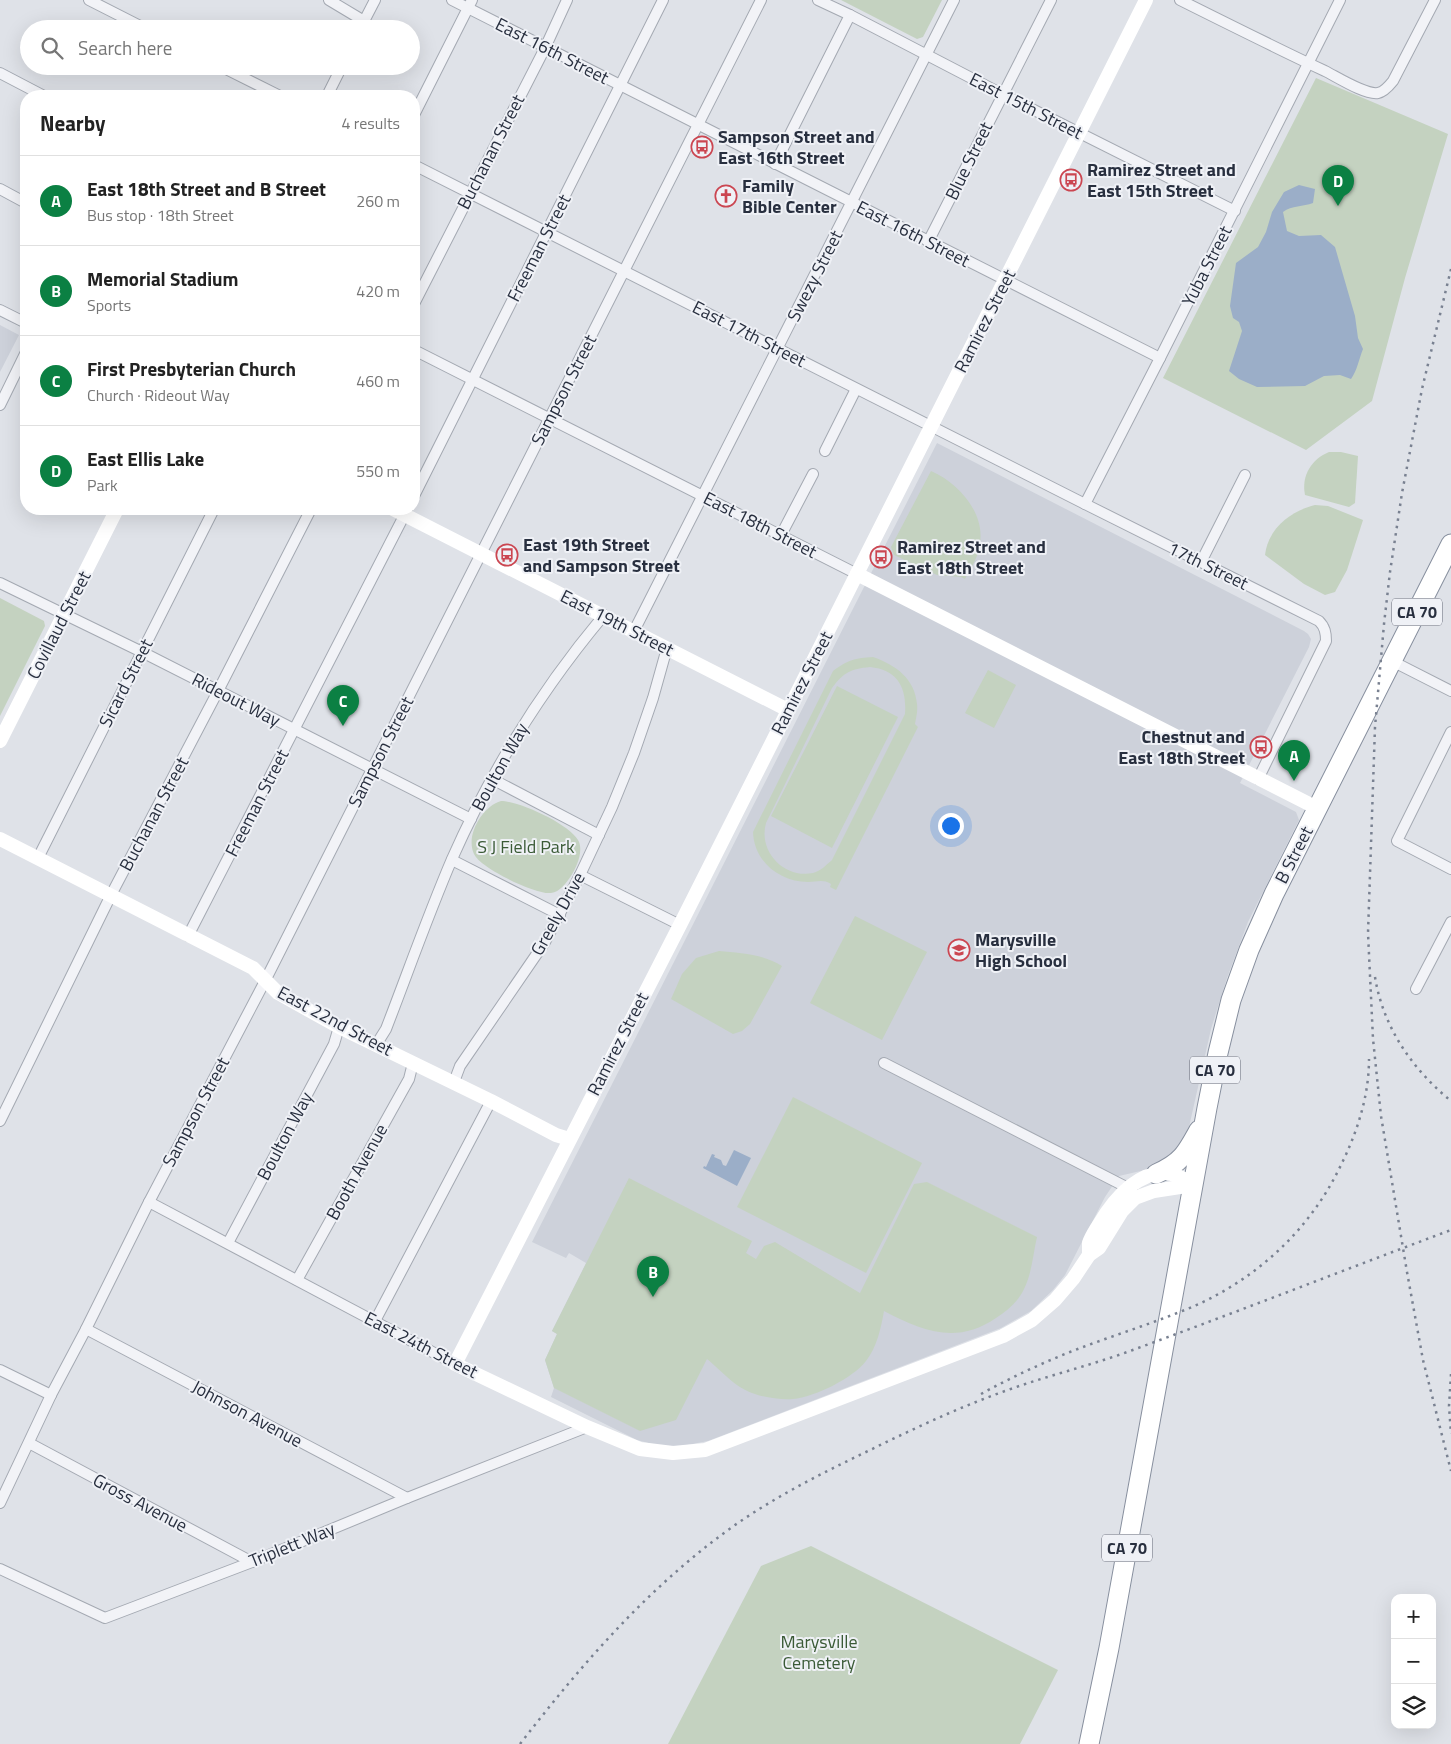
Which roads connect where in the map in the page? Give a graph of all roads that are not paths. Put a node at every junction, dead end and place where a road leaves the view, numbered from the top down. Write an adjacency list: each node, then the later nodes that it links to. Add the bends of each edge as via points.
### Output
1 (89, 0): 17 (street)
2 (329, 0): 18 (street)
3 (375, 0): 19 (street)
4 (452, 0): 15 (street, East 16th Street)
5 (568, 0): 20 (street, Buchanan Street)
6 (663, 0): 26 (street, Freeman Street)
7 (761, 0): 32 (street, Sampson Street)
8 (818, 0): 16 (street, East 15th Street)
9 (954, 0): 21 (street, Swezy Street)
10 (1050, 0): 30 (street, Blue Street)
11 (1146, 0): 33 (street, Ramirez Street)
12 (1180, 0): 22 (street)
13 (1340, 0): 22 (street, Yuba Street)
14 (1435, 0): 22 (street, via 1387,89 1379,93 1365,90)
15 (470, 4): 20 (street, East 16th Street); 31 (street)
16 (850, 15): 21 (street, East 15th Street); 34 (street)
17 (128, 20)
18 (355, 20)
19 (365, 20)
20 (545, 48): 26 (street, East 16th Street); 37 (street, Buchanan Street)
21 (927, 54): 30 (street, East 15th Street); 39 (street, Swezy Street)
22 (1307, 64): 40 (street, Yuba Street)
23 (0, 73): 27 (street)
24 (238, 75): 28 (street)
25 (338, 75): 29 (street)
26 (621, 86): 32 (street, East 16th Street); 41 (street, Freeman Street)
27 (33, 90)
28 (268, 90)
29 (330, 90)
30 (1002, 94): 33 (street, East 15th Street); 42 (street, Blue Street)
31 (420, 103)
32 (698, 125): 34 (street, East 16th Street); 43 (street, Sampson Street)
33 (1080, 133): 40 (street, East 15th Street); 44 (street, Ramirez Street)
34 (775, 164): 39 (street, East 16th Street)
35 (420, 168): 37 (street, East 17th Street)
36 (0, 189): 38 (street)
37 (470, 194): 41 (street, East 17th Street); 45 (street, Buchanan Street)
38 (20, 200)
39 (852, 203): 42 (street, East 16th Street); 48 (street, Swezy Street)
40 (1234, 212): 50 (street, Yuba Street)
41 (547, 232): 43 (street, East 17th Street); 52 (street, Freeman Street)
42 (928, 242): 44 (street, East 16th Street)
43 (623, 270): 48 (street, East 17th Street); 55 (street, Sampson Street)
44 (1006, 280): 50 (street, East 16th Street); 56 (street, Ramirez Street)
45 (420, 292)
46 (0, 310): 47 (street)
47 (20, 320)
48 (778, 349): 53 (street, East 17th Street); 61 (street, Swezy Street)
49 (420, 353): 52 (street, East 18th Street)
50 (1160, 358): 62 (street, Yuba Street)
51 (20, 364): 54 (street)
52 (473, 380): 55 (street, East 18th Street); 60 (street, Freeman Street)
53 (856, 389): 56 (street, East 17th Street); 57 (street)
54 (0, 405)
55 (550, 418): 61 (street, East 18th Street); 70 (street, Sampson Street)
56 (931, 426): 62 (street, East 17th Street); 72 (street, Ramirez Street)
57 (825, 451)
58 (813, 474): 68 (street)
59 (1245, 475): 71 (street)
60 (420, 484)
61 (704, 496): 68 (street, East 18th Street); 76 (street, Swezy Street)
62 (1085, 504): 71 (street, 17th Street)
63 (114, 515): 74 (street, Covillaud Street)
64 (211, 515): 78 (street, Sicard Street)
65 (308, 515): 80 (street, Buchanan Street)
66 (399, 515): 83 (street, Freeman Street)
67 (408, 515): 70 (street, East 19th Street)
68 (782, 535): 72 (street, East 18th Street)
69 (1451, 544): 79 (highway, B Street / CA 70)
70 (481, 554): 75 (street, East 19th Street); 86 (street, Sampson Street)
71 (1201, 562): 88 (street, 17th Street, via 1314,618 1326,633 1323,650)
72 (857, 574): 82 (street, Ramirez Street); 88 (street, East 18th Street)
73 (0, 583): 74 (street, Rideout Way)
74 (64, 614): 78 (street, Rideout Way); 85 (street, Covillaud Street)
75 (604, 615): 76 (street, East 19th Street); 87 (street, Boulton Way, via 540,699)
76 (634, 631): 77 (street, East 19th Street)
77 (667, 648): 82 (street, East 19th Street); 91 (street, Greely Drive, via 640,738)
78 (142, 652): 80 (street, Rideout Way); 93 (street, Sicard Street)
79 (1392, 661): 81 (street); 89 (highway, B Street / CA 70)
80 (218, 691): 83 (street, Rideout Way); 97 (street, Buchanan Street)
81 (1451, 692)
82 (788, 710): 100 (street, Ramirez Street)
83 (295, 730): 86 (street, Rideout Way); 101 (street, Freeman Street)
84 (1451, 732): 95 (street, via 1397,841)
85 (0, 741)
86 (372, 769): 90 (street, Rideout Way); 102 (street, Sampson Street)
87 (492, 779): 90 (street, Boulton Way); 91 (street)
88 (1258, 779): 89 (street, East 18th Street)
89 (1317, 808): 110 (highway, B Street / CA 70, via 1264,915 1239,975 1220,1043)
90 (470, 820): 94 (street, Boulton Way)
91 (600, 834): 96 (street, Greely Drive)
92 (0, 839): 93 (street, East 22nd Street)
93 (38, 858): 97 (street, East 22nd Street)
94 (452, 860): 98 (street); 105 (street, Boulton Way, via 386,1029)
95 (1451, 869)
96 (580, 875): 98 (street, Greely Drive); 100 (street)
97 (111, 895): 101 (street, East 22nd Street); 111 (street, Buchanan Street)
98 (560, 915): 108 (street, Greely Drive, via 460,1066)
99 (1451, 922): 103 (street)
100 (680, 924): 112 (street, Ramirez Street)
101 (188, 936): 102 (street, East 22nd Street, via 253,968)
102 (265, 981): 104 (street, East 22nd Street, via 278,993); 117 (street, Sampson Street)
103 (1416, 989)
104 (339, 1027): 105 (street, East 22nd Street); 118 (street, Boulton Way, via 334,1044)
105 (376, 1045): 106 (street, East 22nd Street)
106 (413, 1063): 108 (street, East 22nd Street); 120 (street, Booth Avenue, via 409,1079)
107 (884, 1063): 115 (street)
108 (454, 1082): 109 (street, East 22nd Street)
109 (491, 1100): 112 (street, East 22nd Street); 121 (street)
110 (1205, 1120): 113 (highway, via 1179,1161); 114 (highway, B Street / CA 70)
111 (0, 1121)
112 (569, 1139): 123 (street, Ramirez Street)
113 (1156, 1174): 114 (street, via 1172,1174); 115 (street)
114 (1193, 1185): 116 (street); 132 (highway, CA 70)
115 (1128, 1188): 116 (street); 119 (street, via 1102,1218 1090,1242)
116 (1144, 1194): 119 (street, via 1128,1204 1099,1248)
117 (149, 1202): 118 (street, East 24th Street); 122 (street, Sampson Street)
118 (228, 1243): 120 (street, East 24th Street)
119 (1089, 1255): 126 (street, East 24th Street, via 1068,1285 1044,1310 1003,1336 705,1450 673,1453 640,1449)
120 (297, 1280): 121 (street, East 24th Street)
121 (375, 1321): 123 (street, East 24th Street)
122 (86, 1329): 125 (street, Sampson Street); 128 (street, Johnson Avenue)
123 (455, 1364): 126 (street, East 24th Street)
124 (0, 1370): 125 (street)
125 (51, 1395): 127 (street, Sampson Street)
126 (587, 1427): 128 (street, Triplett Way)
127 (29, 1443): 129 (street, Sampson Street); 130 (street, Gross Avenue)
128 (407, 1498): 130 (street, Triplett Way)
129 (0, 1502)
130 (252, 1562): 131 (street, Triplett Way, via 105,1618)
131 (0, 1569)
132 (1089, 1744)

